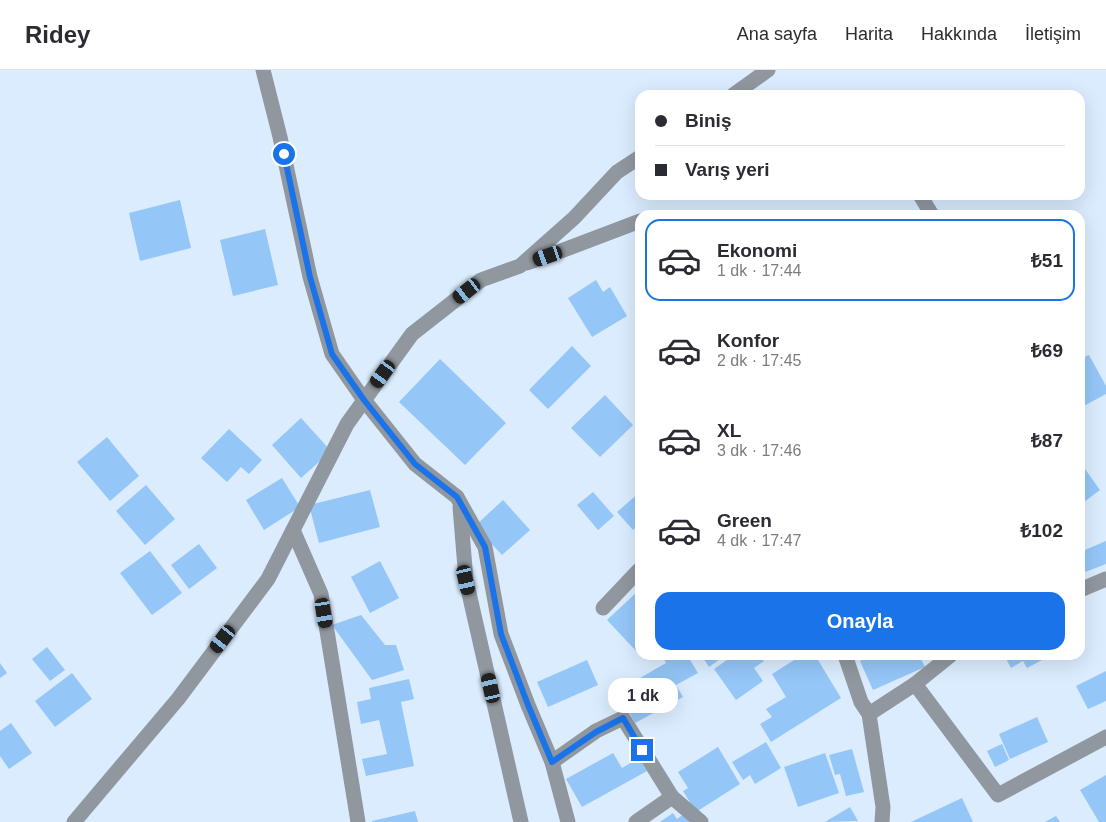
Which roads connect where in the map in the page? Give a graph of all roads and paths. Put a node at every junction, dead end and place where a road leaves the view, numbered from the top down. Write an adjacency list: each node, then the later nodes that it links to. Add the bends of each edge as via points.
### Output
1 (263, 70): 7 (street, via 310,277 332,354)
2 (768, 70): 3 (street)
3 (742, 90)
4 (635, 160): 6 (street, via 617,172 574,218)
5 (635, 223): 6 (street)
6 (520, 266): 7 (street, via 481,280 412,334)
7 (364, 400): 8 (street, via 415,464); 9 (street, via 347,424)
8 (459, 501): 19 (street, via 485,547 501,634); 23 (street, via 466,580)
9 (293, 530): 21 (street, via 268,579 178,699); 22 (street, via 320,594)
10 (635, 574): 13 (street)
11 (1106, 579): 12 (street)
12 (1085, 588)
13 (603, 608)
14 (848, 660): 17 (street, via 861,702)
15 (945, 660): 16 (street)
16 (915, 684): 17 (street); 18 (street, via 998,795)
17 (869, 714): 27 (street, via 883,807)
18 (1106, 737)
19 (552, 762): 20 (street, via 623,718); 24 (street)
20 (672, 797): 25 (street); 26 (street)
21 (74, 822)
22 (358, 822)
23 (521, 822)
24 (568, 822)
25 (636, 822)
26 (701, 822)
27 (882, 822)

